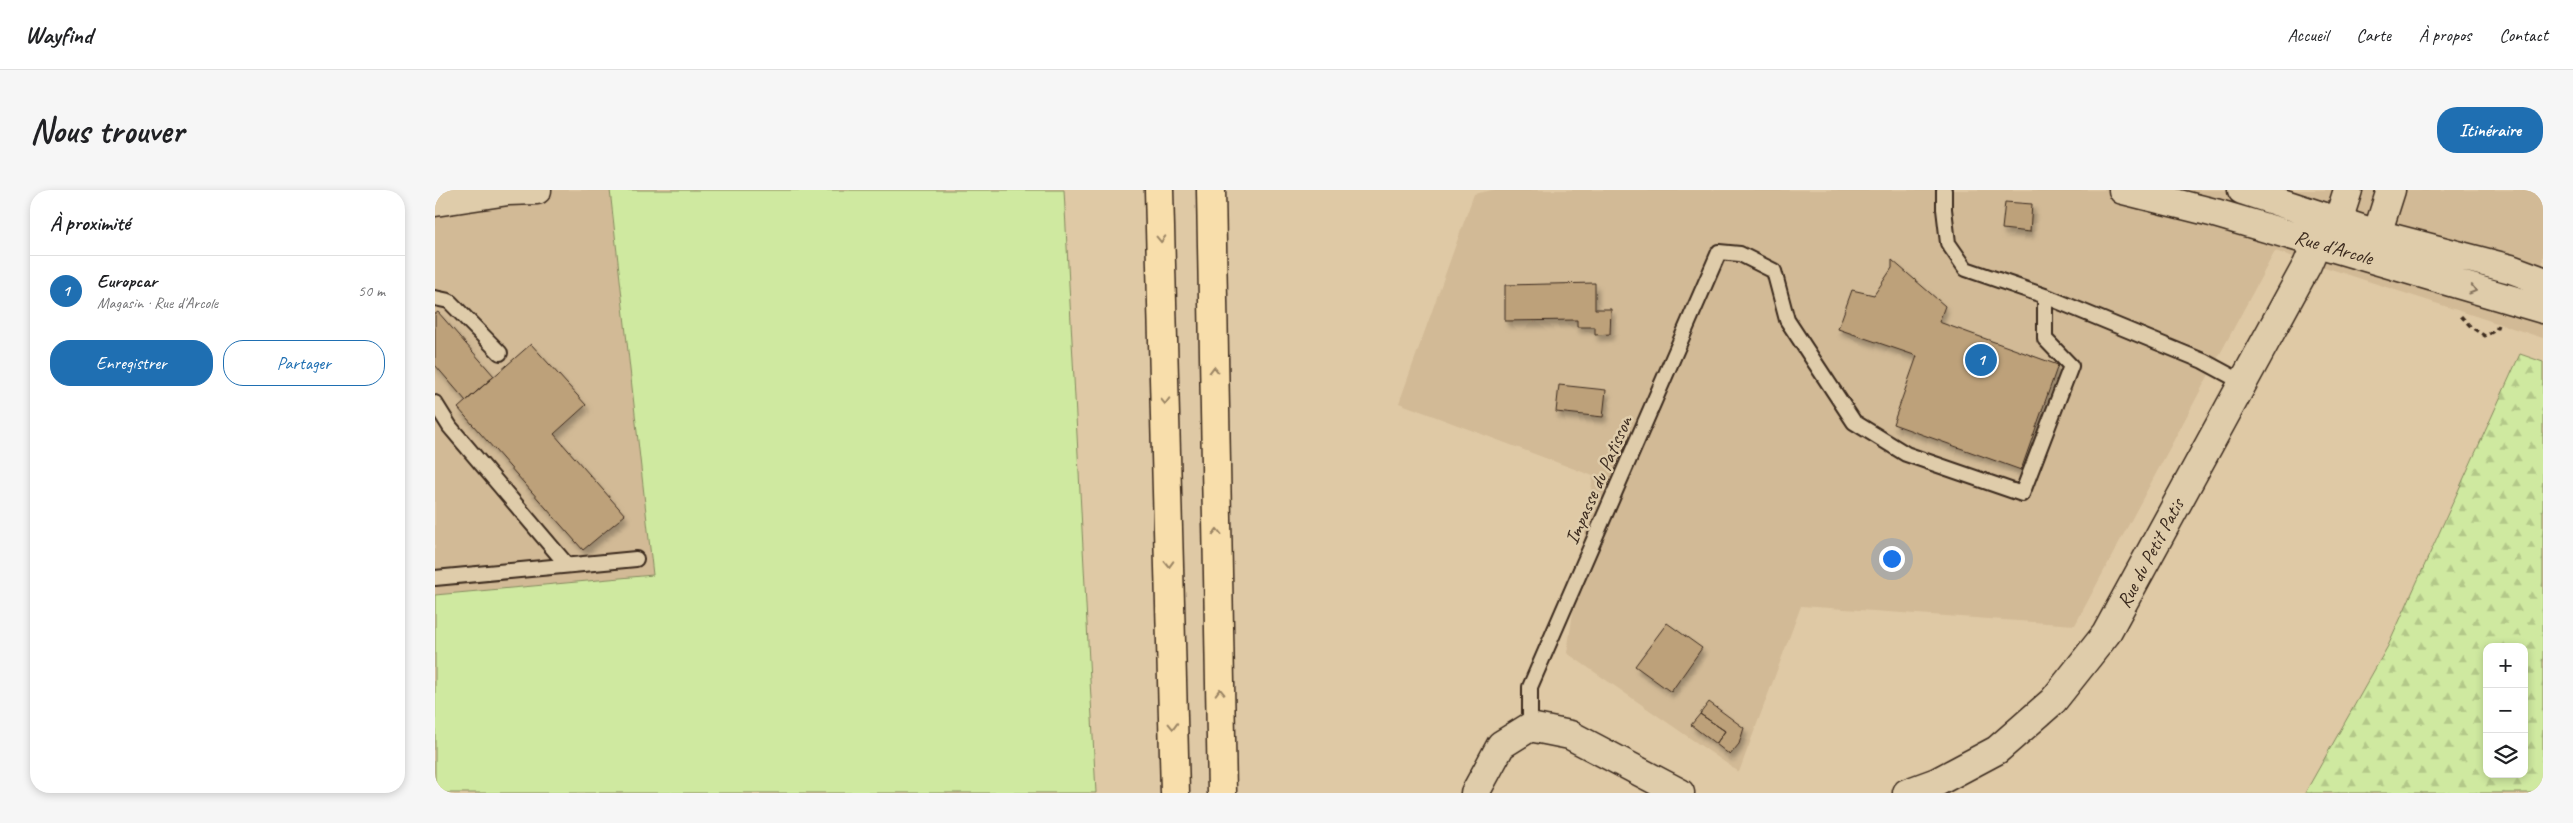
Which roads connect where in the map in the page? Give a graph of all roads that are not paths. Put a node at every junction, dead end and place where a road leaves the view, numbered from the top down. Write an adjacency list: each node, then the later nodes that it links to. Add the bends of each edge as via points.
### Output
1 (537, 190): 8 (street)
2 (1159, 190): 25 (highway, one-way to 25)
3 (1211, 190): 26 (highway, one-way to 3)
4 (1944, 190): 15 (lane, via 1949,243 1966,269)
5 (2242, 190): 11 (street, Rue d'Arcole)
6 (2348, 190): 11 (street, Rue du Petit Patis)
7 (2391, 190): 12 (street)
8 (505, 191): 10 (street)
9 (2129, 191): 11 (street, Rue d'Arcole)
10 (435, 202)
11 (2326, 231): 12 (street, Rue d'Arcole); 13 (street, via 2406,258); 17 (street, Rue d'Arcole, one-way to 17); 19 (street, Rue du Petit Patis)
12 (2377, 234): 13 (street, Rue d'Arcole)
13 (2475, 261): 14 (street, Rue d'Arcole)
14 (2543, 281)
15 (2045, 296): 19 (lane, via 2203,361); 24 (lane, Impasse du Patisson, via 2045,339 2071,366 2022,494 1905,454 1854,422 1787,320 1774,271 1740,254 1719,252 1530,687)
16 (435, 298): 18 (lane, via 449,301)
17 (2543, 309)
18 (500, 353)
19 (2242, 382): 29 (street, Rue du Petit Patis, via 2106,634 2053,701 1997,750 1937,782)
20 (435, 403): 22 (lane, via 450,427)
21 (636, 558): 22 (lane)
22 (567, 565): 23 (lane)
23 (435, 578)
24 (1530, 727): 27 (street, via 1501,745); 28 (street, via 1570,734)
25 (1175, 793)
26 (1222, 793)
27 (1475, 793)
28 (1680, 793)
29 (1907, 793)

